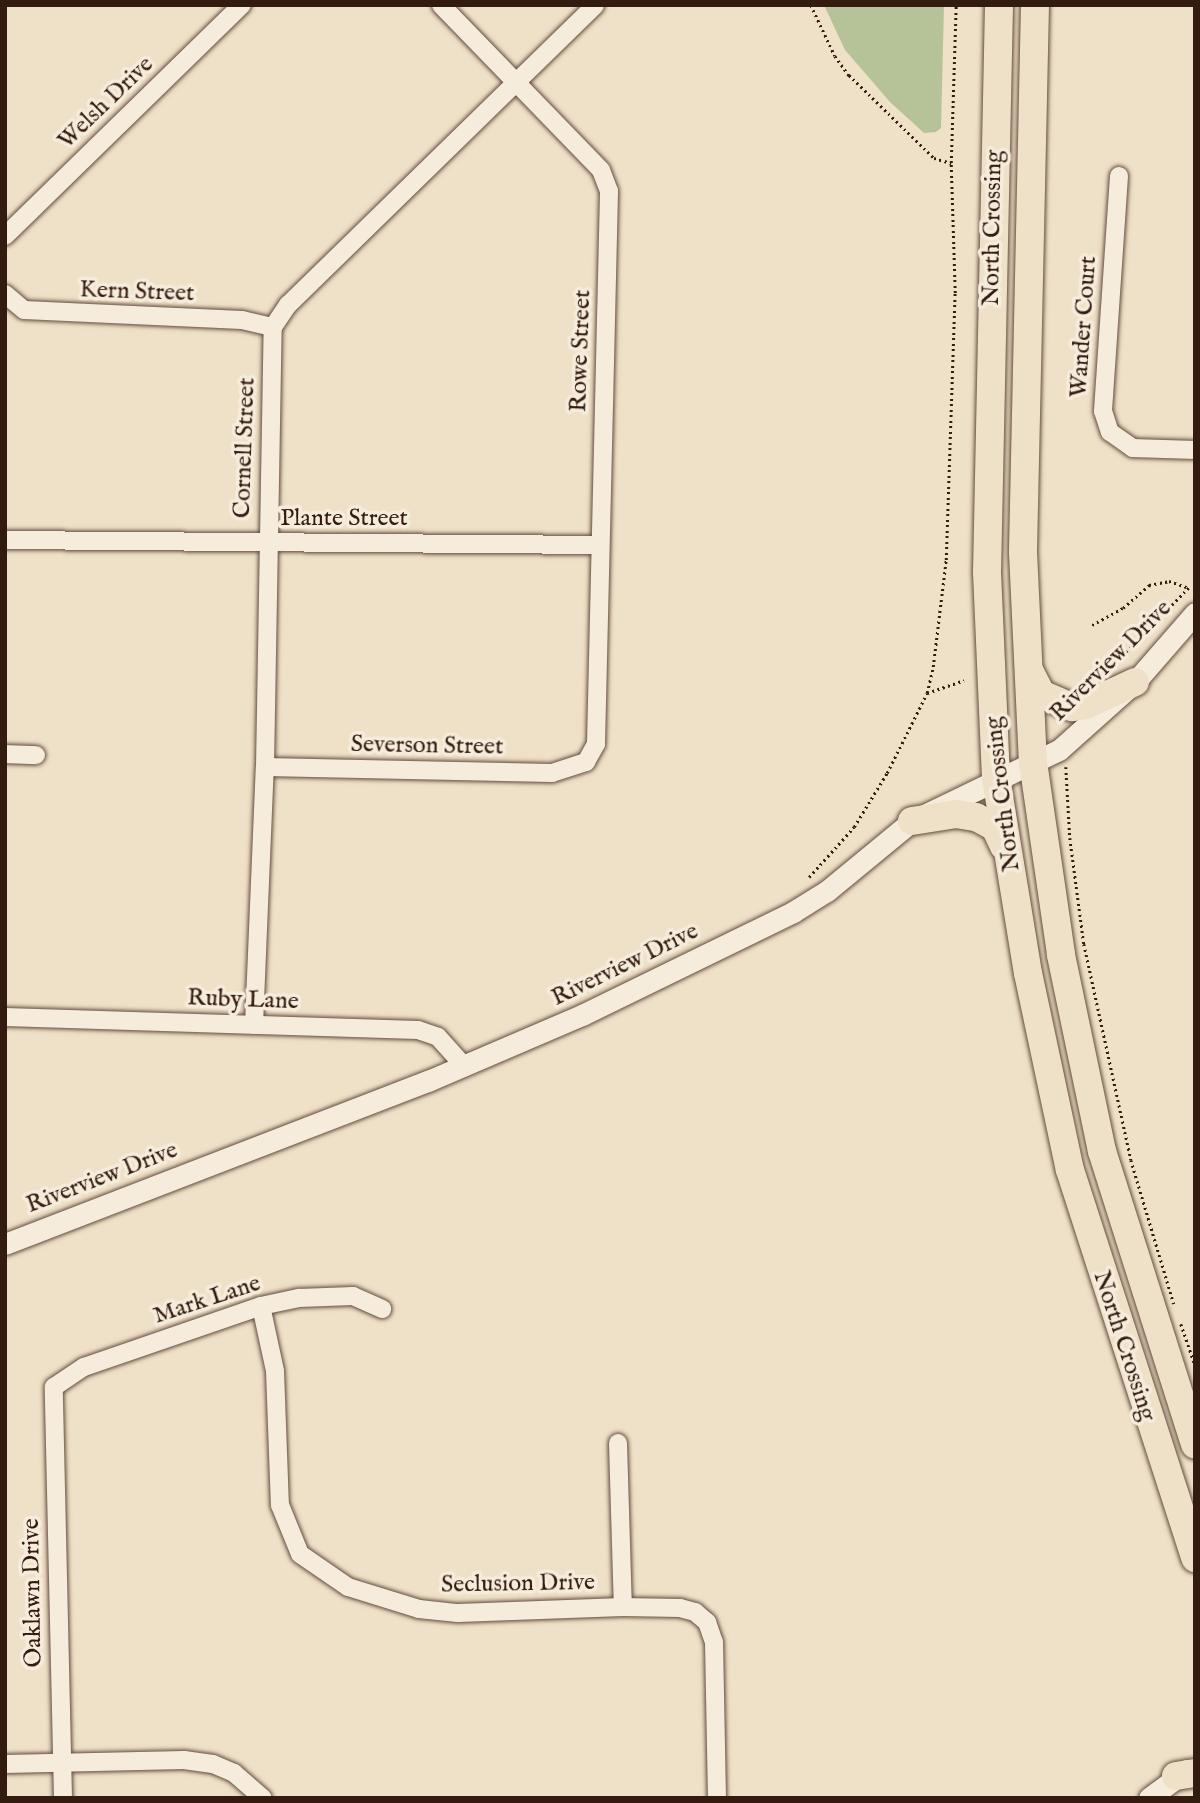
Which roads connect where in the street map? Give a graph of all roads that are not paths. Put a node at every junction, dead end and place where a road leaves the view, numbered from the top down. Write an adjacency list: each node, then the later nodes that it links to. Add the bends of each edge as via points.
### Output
1 (242, 5): 8 (street, Welsh Drive)
2 (441, 5): 6 (street, Rowe Street)
3 (595, 5): 6 (street)
4 (999, 5): 12 (main road, North Crossing)
5 (1035, 5): 17 (main road, North Crossing, via 1024,451)
6 (517, 81): 10 (street, via 288,305); 15 (street, Rowe Street, via 601,170 609,191)
7 (1119, 176): 11 (street, Wander Court, via 1103,411 1110,432 1133,448)
8 (5, 236)
9 (5, 294): 10 (street, Kern Street, via 24,310 242,320)
10 (273, 327): 14 (street, Cornell Street)
11 (1195, 450)
12 (988, 472): 22 (main road, via 1016,745 1021,757); 24 (main road, North Crossing, via 987,585)
13 (5, 540): 14 (street, Plante Street)
14 (267, 543): 15 (street, Plante Street); 23 (street, Cornell Street)
15 (599, 545): 21 (street, Rowe Street, via 598,729)
16 (1195, 613): 18 (street, Riverview Drive)
17 (1027, 665): 18 (main road, via 1033,686 1041,694 1072,707); 22 (main road, North Crossing)
18 (1135, 682): 22 (street, Riverview Drive, via 1059,750)
19 (5, 754): 20 (street)
20 (36, 755)
21 (586, 762): 23 (street, Severson Street, via 552,773)
22 (1033, 762): 24 (street, Riverview Drive); 29 (main road, North Crossing, via 1044,854)
23 (265, 767): 28 (street, Cornell Street)
24 (996, 778): 25 (street, Riverview Drive); 26 (main road, North Crossing); 29 (main road, via 1013,787 1018,797 1046,949)
25 (912, 821): 26 (main road, via 956,814 987,820 1000,834); 30 (street, Riverview Drive, via 827,891 793,912 582,1015)
26 (1010, 868): 37 (main road, North Crossing, via 1044,1059 1070,1170)
27 (5, 1017): 28 (street, Ruby Lane)
28 (254, 1025): 30 (street, Ruby Lane, via 418,1030 438,1037)
29 (1080, 1053): 36 (main road, North Crossing, via 1130,1249)
30 (464, 1066): 31 (street, Riverview Drive)
31 (5, 1244)
32 (261, 1306): 33 (street, Mark Lane, via 299,1298 353,1296); 34 (street, Mark Lane, via 84,1367); 40 (street, Seclusion Drive, via 275,1371 280,1504 300,1554 348,1587 419,1609 458,1613)
33 (382, 1309)
34 (54, 1387): 41 (street, Oaklawn Drive)
35 (618, 1443): 40 (street)
36 (1195, 1445)
37 (1161, 1458): 38 (main road); 39 (main road, North Crossing)
38 (1195, 1530)
39 (1195, 1558)
40 (623, 1607): 46 (street, Seclusion Drive, via 680,1608 706,1622 714,1642 716,1668)
41 (62, 1762): 42 (street); 44 (street, Oaklawn Drive); 45 (street, via 184,1760 213,1764 242,1779)
42 (5, 1764)
43 (1189, 1772): 47 (street)
44 (63, 1798)
45 (262, 1798)
46 (717, 1798)
47 (1149, 1798)

